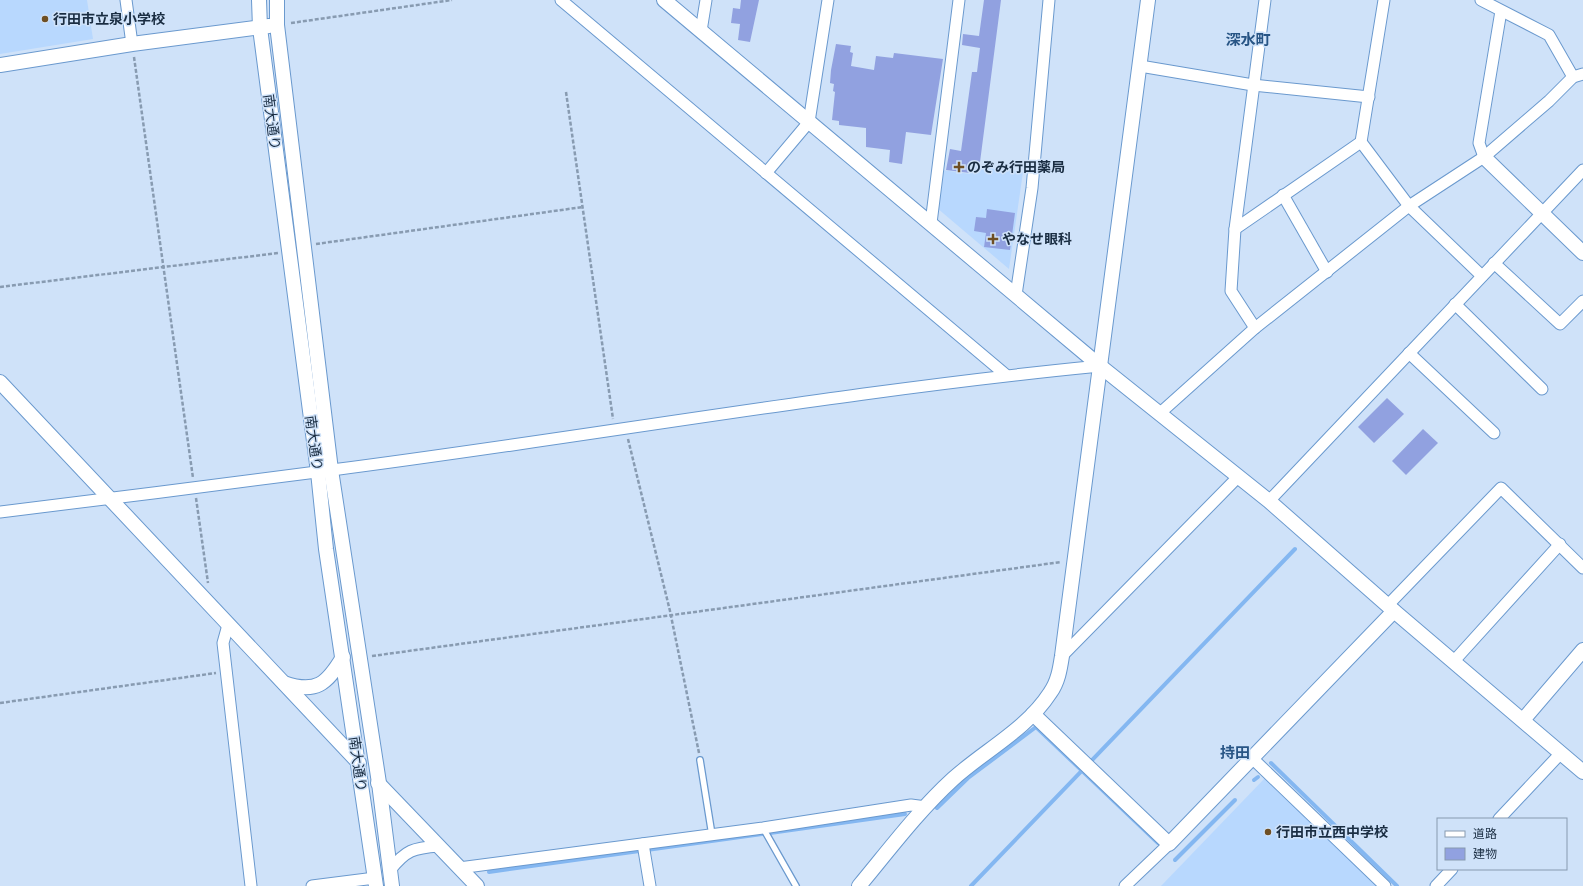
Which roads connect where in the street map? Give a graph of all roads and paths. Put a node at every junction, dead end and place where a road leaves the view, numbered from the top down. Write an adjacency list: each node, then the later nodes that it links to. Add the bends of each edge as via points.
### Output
1 (126, 0): 19 (street)
2 (259, 0): 17 (street, 南大通り)
3 (277, 0): 16 (street, 南大通り)
4 (452, 0): 16 (path)
5 (562, 0): 30 (street)
6 (664, 0): 18 (street)
7 (706, 0): 18 (street)
8 (828, 0): 26 (street)
9 (959, 0): 35 (street)
10 (1049, 0): 45 (street, via 1032,188)
11 (1145, 0): 21 (street)
12 (1265, 0): 23 (street)
13 (1384, 0): 25 (street)
14 (1481, 0): 15 (street)
15 (1501, 11): 22 (street, via 1549,35); 28 (street, via 1479,143)
16 (277, 25): 17 (street); 37 (street, 南大通り)
17 (260, 28): 19 (street); 38 (street, 南大通り)
18 (701, 31): 26 (street)
19 (132, 44): 20 (street); 41 (path)
20 (0, 65)
21 (1140, 66): 23 (street); 50 (street)
22 (1578, 75): 28 (street)
23 (1253, 85): 25 (street); 36 (street)
24 (566, 92): 33 (path)
25 (1369, 97): 27 (street)
26 (809, 122): 30 (street); 35 (street)
27 (1361, 142): 31 (street); 32 (street)
28 (1484, 157): 32 (street); 34 (street)
29 (1583, 170): 34 (street)
30 (766, 173): 51 (street)
31 (1283, 196): 36 (street); 42 (street)
32 (1409, 206): 42 (street); 43 (street)
33 (583, 207): 37 (path); 56 (path)
34 (1541, 214): 39 (street); 40 (street)
35 (931, 223): 45 (street)
36 (1235, 228): 48 (street, via 1231,291)
37 (304, 246): 58 (street, 南大通り)
38 (288, 252): 41 (path); 58 (street, 南大通り)
39 (1583, 253)
40 (1494, 263): 43 (street); 46 (street, via 1560,324)
41 (164, 267): 44 (path); 60 (path)
42 (1327, 272): 48 (street)
43 (1482, 276): 47 (street)
44 (0, 287)
45 (1016, 295): 50 (street)
46 (1583, 302)
47 (1455, 304): 49 (street); 53 (street)
48 (1255, 328): 54 (street)
49 (1409, 353): 57 (street); 62 (street)
50 (1100, 366): 51 (street); 54 (street); 65 (street)
51 (1006, 375): 55 (street)
52 (0, 382): 61 (street)
53 (1542, 389)
54 (1159, 414): 59 (street)
55 (625, 427): 56 (street); 69 (path)
56 (614, 429): 58 (street)
57 (1494, 432)
58 (325, 471): 60 (street); 73 (street, 南大通り, via 326,549); 74 (street, 南大通り)
59 (1238, 477): 62 (street); 72 (street)
60 (194, 487): 61 (street); 67 (path, via 208,586)
61 (108, 498): 63 (street); 67 (street)
62 (1269, 501): 68 (street)
63 (0, 512)
64 (1560, 544): 66 (street); 68 (street, via 1501,488); 75 (street)
65 (1075, 560): 69 (path); 72 (street)
66 (1583, 568)
67 (201, 598): 70 (street)
68 (1391, 608): 75 (street); 82 (street)
69 (671, 614): 74 (path); 83 (path)
70 (228, 625): 76 (street, via 223,643); 77 (street)
71 (1583, 650): 80 (street)
72 (1062, 656): 79 (street, via 1051,693)
73 (343, 657): 77 (street, via 325,682 311,688 298,688); 84 (street, 南大通り)
74 (360, 658): 86 (street, 南大通り)
75 (1454, 661): 80 (street)
76 (226, 671): 78 (path); 98 (street)
77 (282, 682): 84 (street)
78 (0, 702)
79 (1033, 714): 87 (street, via 954,779); 92 (street)
80 (1523, 720): 81 (street)
81 (1561, 753): 85 (street); 88 (street)
82 (1252, 758): 92 (street); 106 (street)
83 (700, 760): 90 (lane)
84 (358, 762): 86 (street); 97 (street, 南大通り)
85 (1583, 772)
86 (379, 783): 93 (street); 95 (street, 南大通り)
87 (926, 806): 89 (street, via 911,805); 104 (street)
88 (1500, 818)
89 (763, 828): 90 (street); 103 (lane)
90 (712, 835): 91 (street)
91 (643, 844): 94 (street); 102 (street)
92 (1169, 844): 105 (street)
93 (439, 846): 94 (street); 95 (street, via 406,852)
94 (459, 868): 101 (street)
95 (390, 870): 100 (street, 南大通り)
96 (1451, 870): 107 (street)
97 (375, 882): 99 (street)
98 (250, 886)
99 (312, 886)
100 (392, 886)
101 (476, 886)
102 (650, 886)
103 (796, 886)
104 (859, 886)
105 (1125, 886)
106 (1385, 886)
107 (1436, 886)

